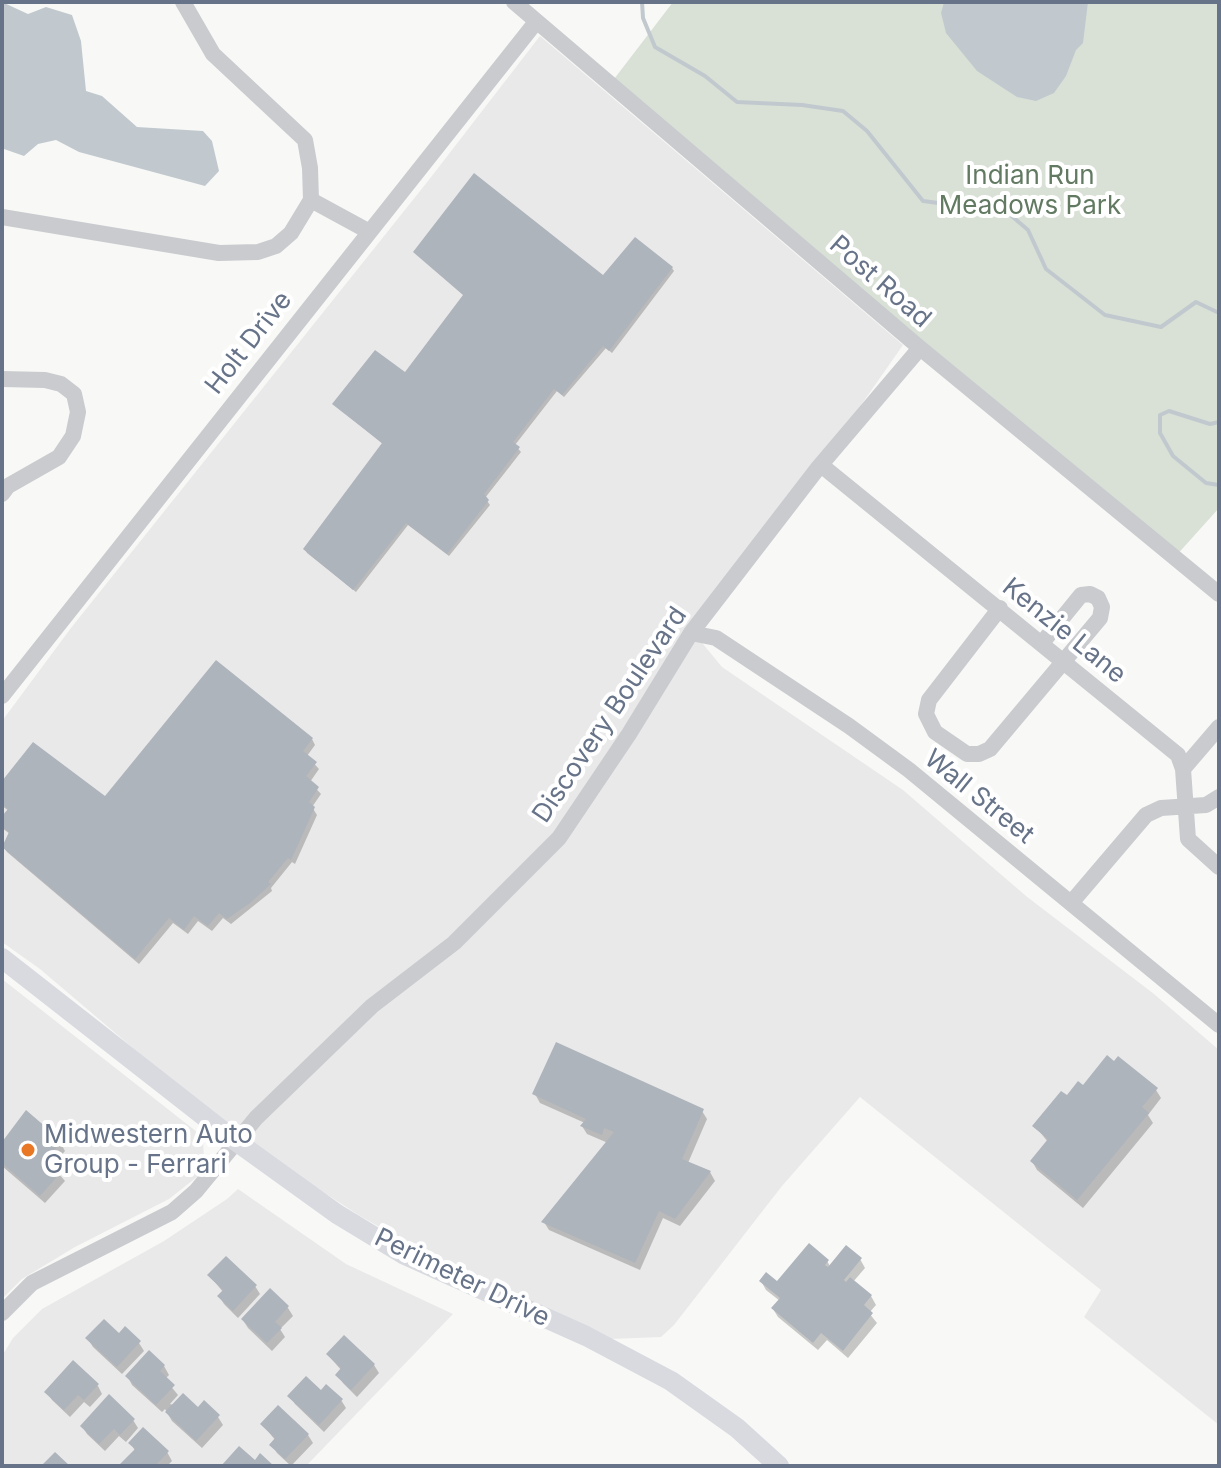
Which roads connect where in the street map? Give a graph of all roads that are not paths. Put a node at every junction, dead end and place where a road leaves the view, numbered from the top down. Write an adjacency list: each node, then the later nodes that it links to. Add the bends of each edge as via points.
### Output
1 (183, 2): 4 (street, via 213,54 305,140)
2 (514, 2): 3 (street, Post Road)
3 (536, 22): 6 (street, Holt Drive); 7 (street, Post Road)
4 (311, 200): 5 (street, via 291,233 258,252 219,253); 6 (street)
5 (2, 217)
6 (368, 231): 16 (street, Holt Drive)
7 (920, 348): 9 (street, Discovery Boulevard); 11 (street, Post Road)
8 (2, 379): 10 (street, via 61,384 74,394 78,412 73,436 59,457)
9 (821, 465): 12 (street, Kenzie Lane); 13 (street, Discovery Boulevard)
10 (4, 487)
11 (1219, 594)
12 (1000, 608): 14 (street, Kenzie Lane); 15 (street, via 929,700 926,714 935,732 967,754 990,749)
13 (691, 633): 22 (street, Wall Street, via 716,638 849,726); 25 (street, Discovery Boulevard, via 559,838 454,943 372,1006)
14 (1042, 643): 15 (street, Kenzie Lane); 15 (street, via 1081,595 1098,598 1100,618)
15 (1064, 660): 18 (street, Kenzie Lane, via 1178,755)
16 (2, 696)
17 (1219, 727): 18 (street)
18 (1183, 769): 20 (street)
19 (1219, 797): 20 (street)
20 (1186, 807): 21 (street, via 1188,839); 22 (street, via 1146,815)
21 (1219, 867)
22 (1071, 903): 24 (street, Wall Street)
23 (2, 958): 25 (main road, Perimeter Drive)
24 (1219, 1025)
25 (237, 1142): 26 (street, Discovery Boulevard, via 172,1212 42,1278); 27 (main road, Perimeter Drive, via 403,1254 586,1336 671,1381)
26 (2, 1313)
27 (779, 1466)

